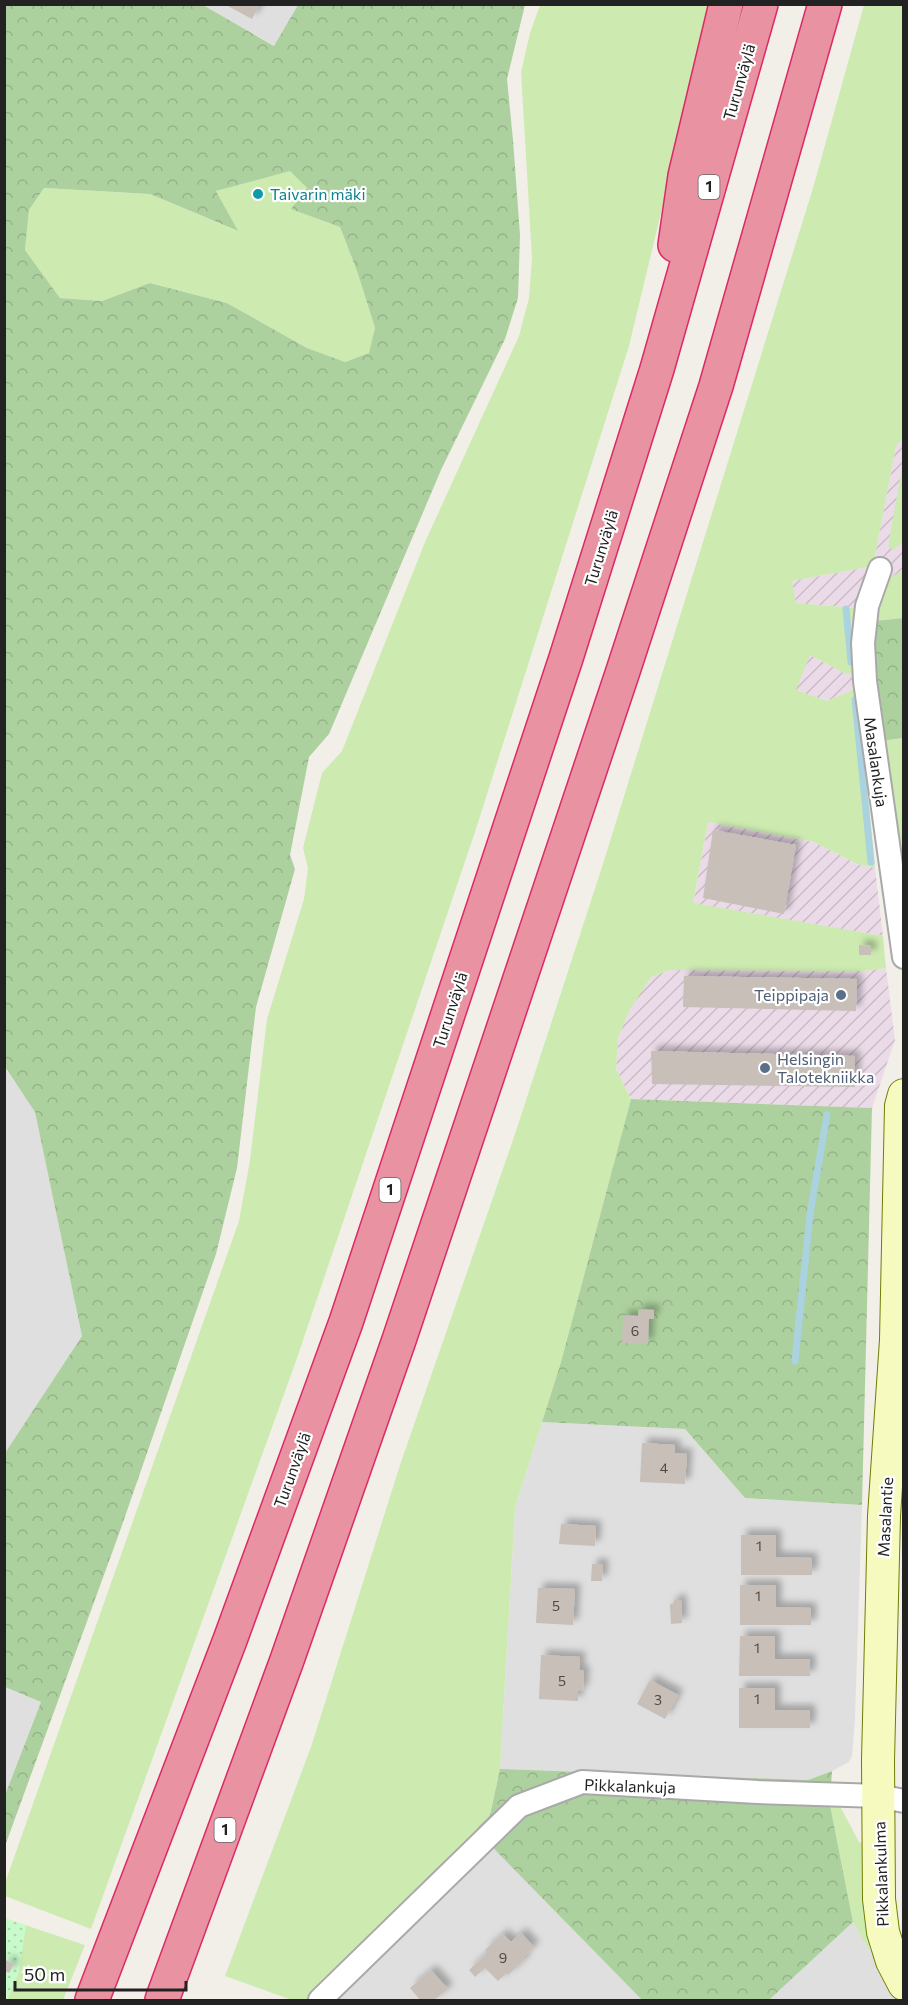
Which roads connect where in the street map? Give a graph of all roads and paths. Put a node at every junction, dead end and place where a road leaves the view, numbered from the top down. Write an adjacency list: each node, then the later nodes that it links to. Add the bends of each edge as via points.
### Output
1 (726, 4): 5 (highway, via 685,176)
2 (762, 4): 5 (highway, Turunväylä / 1)
3 (833, 4): 4 (highway)
4 (821, 20): 12 (highway, 1, via 716,386 615,694 399,1340 288,1659)
5 (657, 369): 11 (highway, Turunväylä / 1, via 566,658 346,1322)
6 (880, 569): 7 (street, Masalankuja, via 867,606 863,643 865,681)
7 (903, 957)
8 (903, 1095): 9 (street, Masalantie, via 894,1387 884,1516 878,1760)
9 (891, 1799): 10 (street, Pikkalankulma, via 879,1899 891,1961); 13 (street, Pikkalankuja, via 582,1782 519,1806)
10 (903, 1984)
11 (92, 2001)
12 (162, 2001)
13 (320, 2001)

